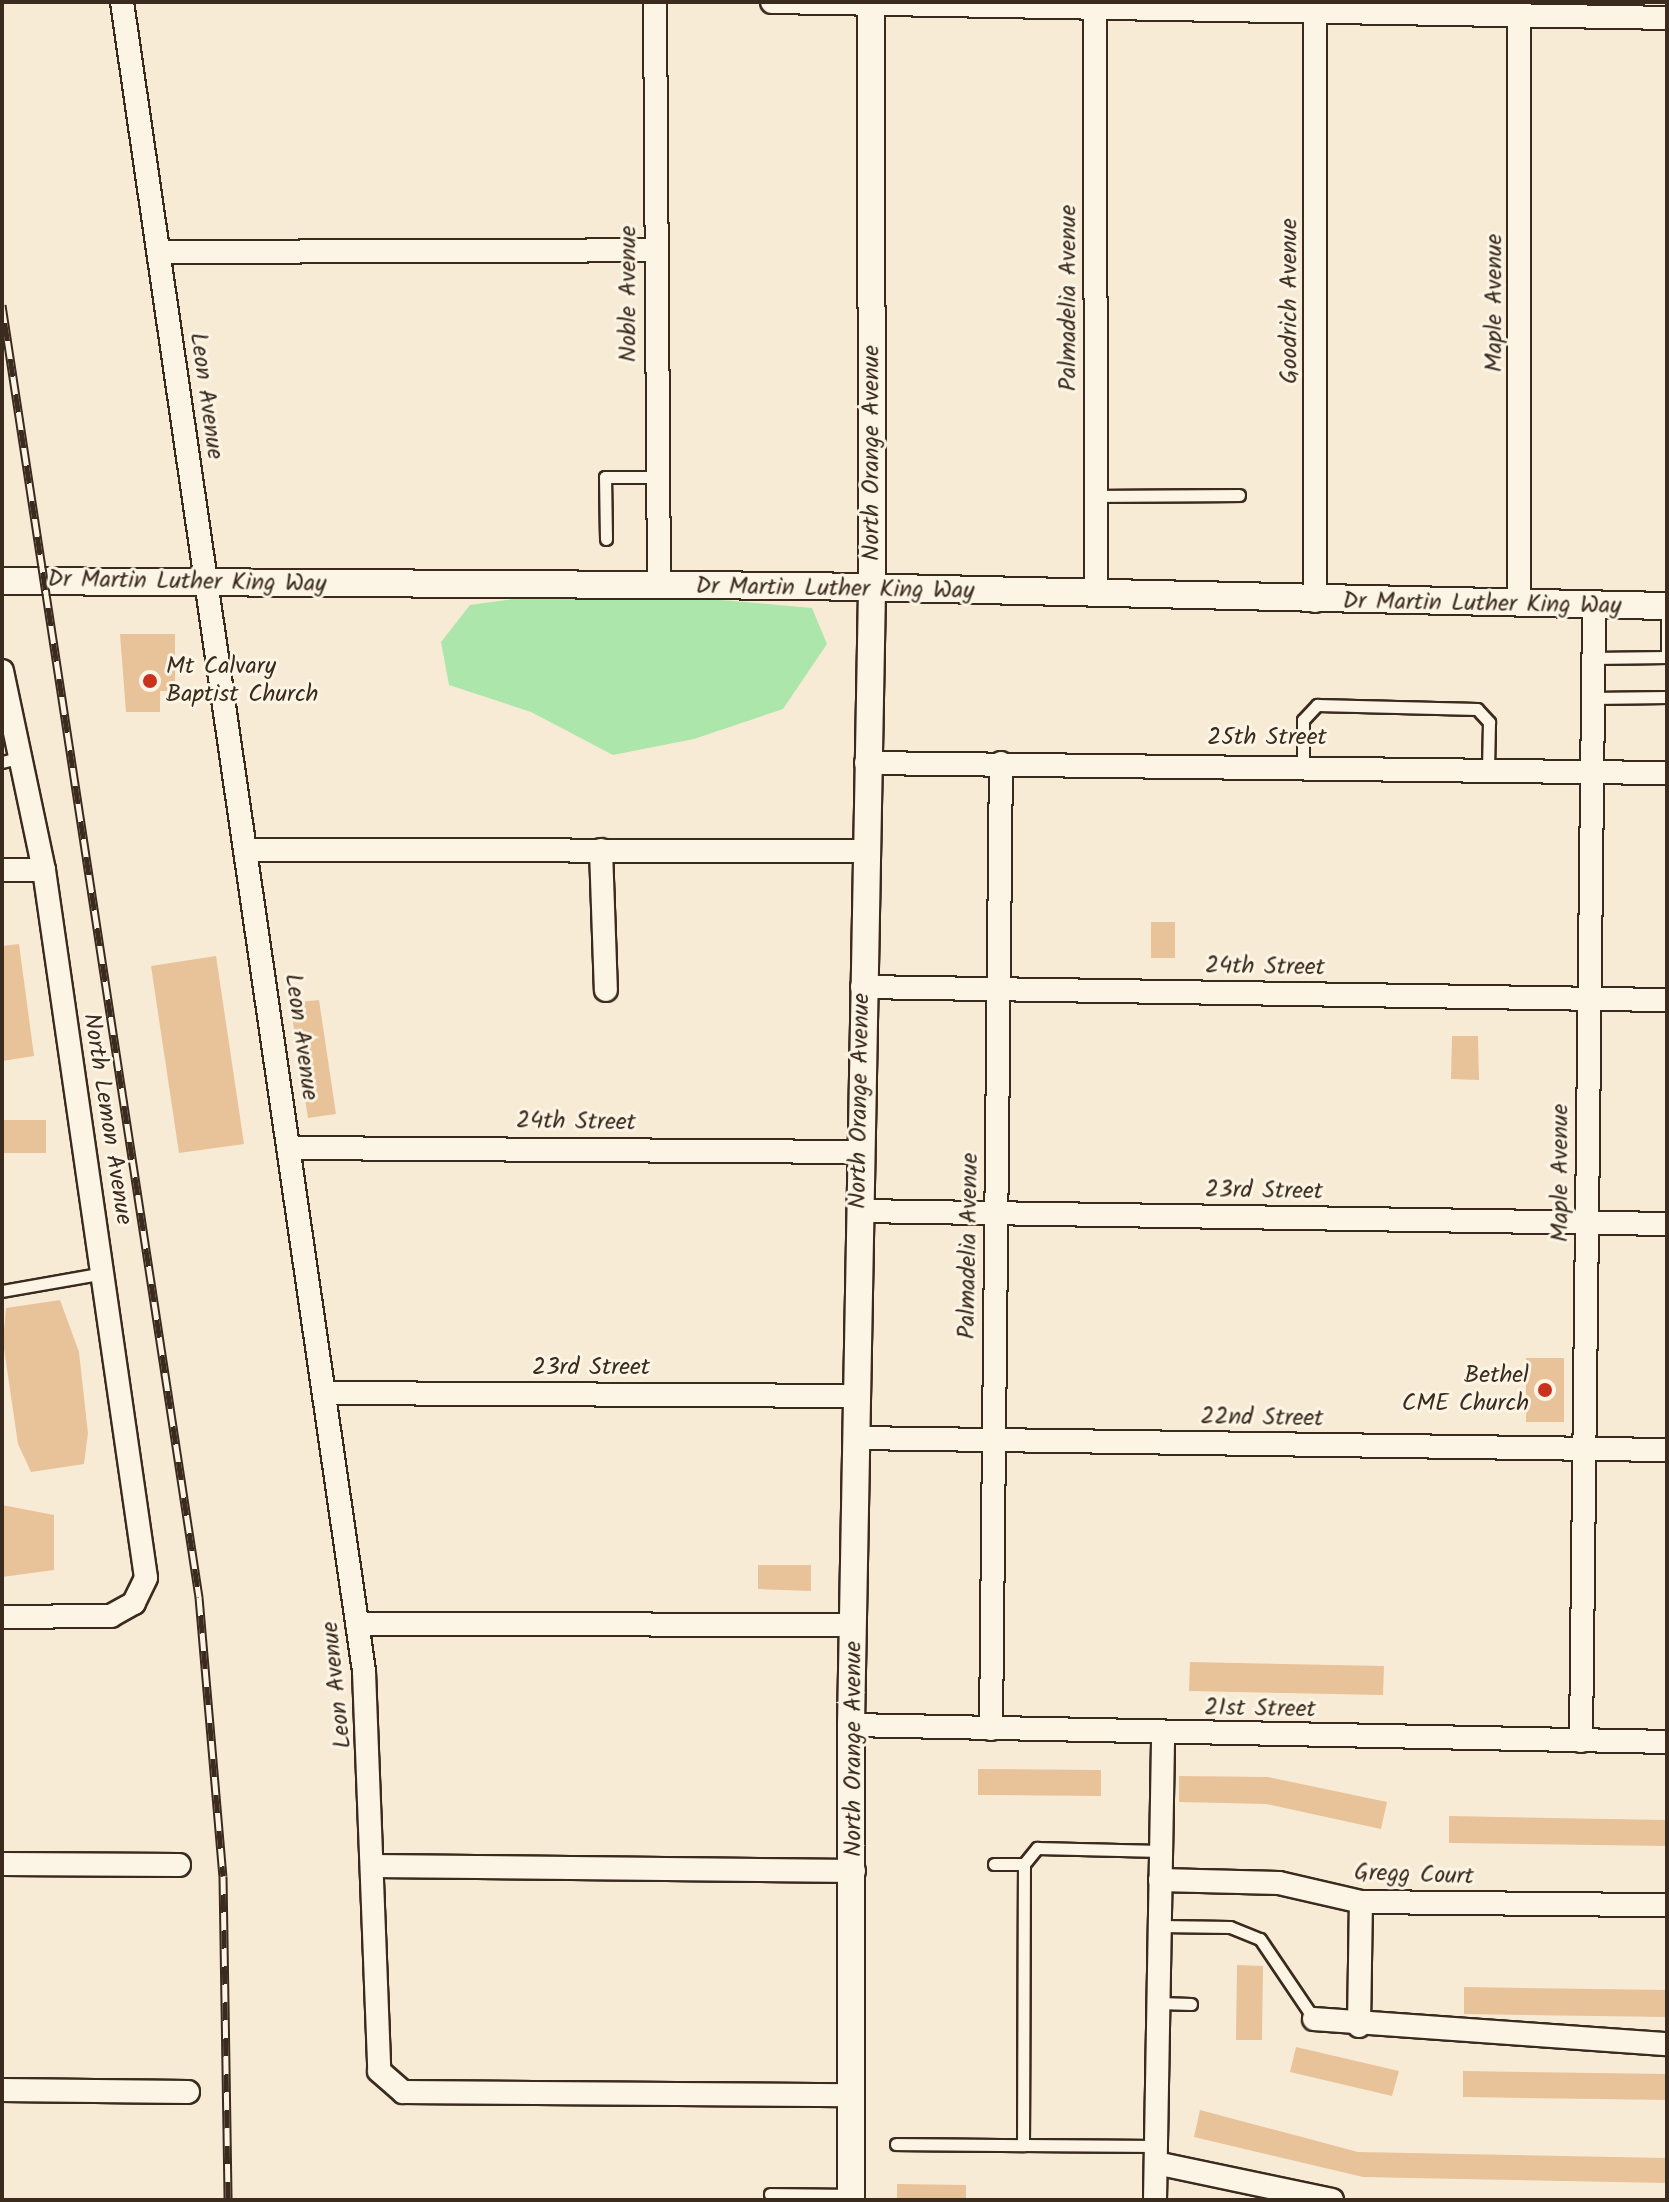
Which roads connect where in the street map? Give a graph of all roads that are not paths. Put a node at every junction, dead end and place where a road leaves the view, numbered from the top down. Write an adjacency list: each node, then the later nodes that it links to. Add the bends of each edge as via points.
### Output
1 (122, 2): 10 (street, Leon Avenue)
2 (655, 2): 9 (street, Noble Avenue)
3 (772, 2): 4 (street)
4 (871, 5): 5 (street); 18 (street, North Orange Avenue)
5 (1095, 7): 6 (street); 13 (street, Palmadelia Avenue)
6 (1315, 8): 7 (street); 20 (street, Goodrich Avenue)
7 (1519, 9): 8 (street); 21 (street, Maple Avenue)
8 (1667, 18)
9 (656, 250): 10 (street); 11 (street, Noble Avenue)
10 (159, 252): 16 (street, Leon Avenue)
11 (655, 477): 14 (lane, via 605,477); 17 (street, Noble Avenue)
12 (1239, 495): 13 (lane)
13 (1096, 496): 19 (street, Palmadelia Avenue)
14 (606, 539)
15 (2, 581): 16 (street, Dr Martin Luther King Way)
16 (207, 583): 17 (street, Dr Martin Luther King Way); 36 (street, Leon Avenue)
17 (659, 586): 18 (street, Dr Martin Luther King Way)
18 (872, 589): 19 (street, Dr Martin Luther King Way); 30 (street, North Orange Avenue)
19 (1096, 595): 20 (street, Dr Martin Luther King Way)
20 (1315, 601): 21 (street, Dr Martin Luther King Way)
21 (1519, 604): 22 (street, Dr Martin Luther King Way)
22 (1594, 606): 23 (street, Dr Martin Luther King Way); 25 (street, Maple Avenue)
23 (1667, 606): 24 (lane)
24 (1667, 657): 25 (lane)
25 (1593, 658): 28 (street, Maple Avenue)
26 (2, 671): 29 (street, North Lemon Avenue)
27 (1667, 697): 28 (lane)
28 (1592, 698): 34 (street, Maple Avenue)
29 (12, 759): 40 (street, North Lemon Avenue)
30 (866, 763): 31 (street, 25th Street); 38 (street, North Orange Avenue)
31 (1001, 763): 32 (street, 25th Street); 42 (street, Palmadelia Avenue)
32 (1303, 764): 33 (street, 25th Street); 33 (lane, via 1303,720 1317,705 1477,709 1489,722)
33 (1488, 769): 34 (street, 25th Street)
34 (1591, 771): 35 (street, 25th Street); 44 (street, Maple Avenue)
35 (1667, 773)
36 (247, 850): 37 (street); 46 (street, Leon Avenue)
37 (601, 850): 38 (street); 43 (street)
38 (864, 851): 41 (street, North Orange Avenue)
39 (2, 870): 40 (street)
40 (44, 870): 52 (street, North Lemon Avenue)
41 (862, 987): 42 (street, 24th Street); 47 (street, North Orange Avenue)
42 (998, 988): 44 (street, 24th Street); 49 (street, Palmadelia Avenue)
43 (606, 990)
44 (1588, 998): 45 (street, 24th Street); 50 (street, Maple Avenue)
45 (1667, 1000)
46 (291, 1148): 47 (street, 24th Street); 54 (street, Leon Avenue)
47 (860, 1152): 48 (street, North Orange Avenue)
48 (859, 1211): 49 (street, 23rd Street); 55 (street, North Orange Avenue)
49 (996, 1213): 50 (street, 23rd Street); 57 (street, Palmadelia Avenue)
50 (1587, 1222): 51 (street, 23rd Street); 58 (street, Maple Avenue)
51 (1667, 1224)
52 (104, 1273): 53 (lane); 60 (street, North Lemon Avenue, via 146,1578 134,1603 111,1616)
53 (2, 1291)
54 (326, 1393): 55 (street, 23rd Street); 61 (street, Leon Avenue)
55 (856, 1396): 56 (street, North Orange Avenue)
56 (856, 1438): 57 (street, 22nd Street); 62 (street, North Orange Avenue)
57 (993, 1440): 58 (street, 22nd Street); 64 (street, Palmadelia Avenue)
58 (1585, 1449): 59 (street, 22nd Street); 66 (street, Maple Avenue)
59 (1667, 1450)
60 (2, 1617)
61 (357, 1624): 62 (street); 73 (street, Leon Avenue)
62 (854, 1625): 63 (street, North Orange Avenue)
63 (851, 1725): 64 (street, 21st Street); 74 (street, North Orange Avenue)
64 (991, 1729): 65 (street, 21st Street)
65 (1163, 1733): 66 (street, 21st Street); 68 (street)
66 (1581, 1741): 67 (street, 21st Street)
67 (1667, 1742)
68 (1161, 1851): 71 (lane, via 1037,1848); 75 (street)
69 (2, 1864): 72 (street)
70 (994, 1864): 71 (lane)
71 (1024, 1864): 88 (lane)
72 (179, 1865)
73 (373, 1866): 74 (street); 86 (street, Leon Avenue, via 377,2061 385,2082 403,2092)
74 (854, 1871): 86 (street, North Orange Avenue)
75 (1160, 1880): 76 (street, Gregg Court, via 1279,1883); 78 (street)
76 (1361, 1902): 77 (street, Gregg Court); 82 (street)
77 (1667, 1905)
78 (1160, 1926): 79 (street); 81 (lane, via 1230,1927 1260,1939)
79 (1159, 2003): 80 (lane); 89 (street)
80 (1191, 2004)
81 (1314, 2019): 82 (street)
82 (1359, 2026): 83 (street)
83 (1667, 2044)
84 (2, 2090): 85 (street)
85 (188, 2092)
86 (853, 2095): 91 (street, North Orange Avenue)
87 (896, 2144): 88 (lane)
88 (1023, 2145): 89 (lane)
89 (1156, 2155): 92 (street); 93 (street)
90 (770, 2194): 91 (lane)
91 (851, 2198)
92 (1155, 2200)
93 (1332, 2200)

